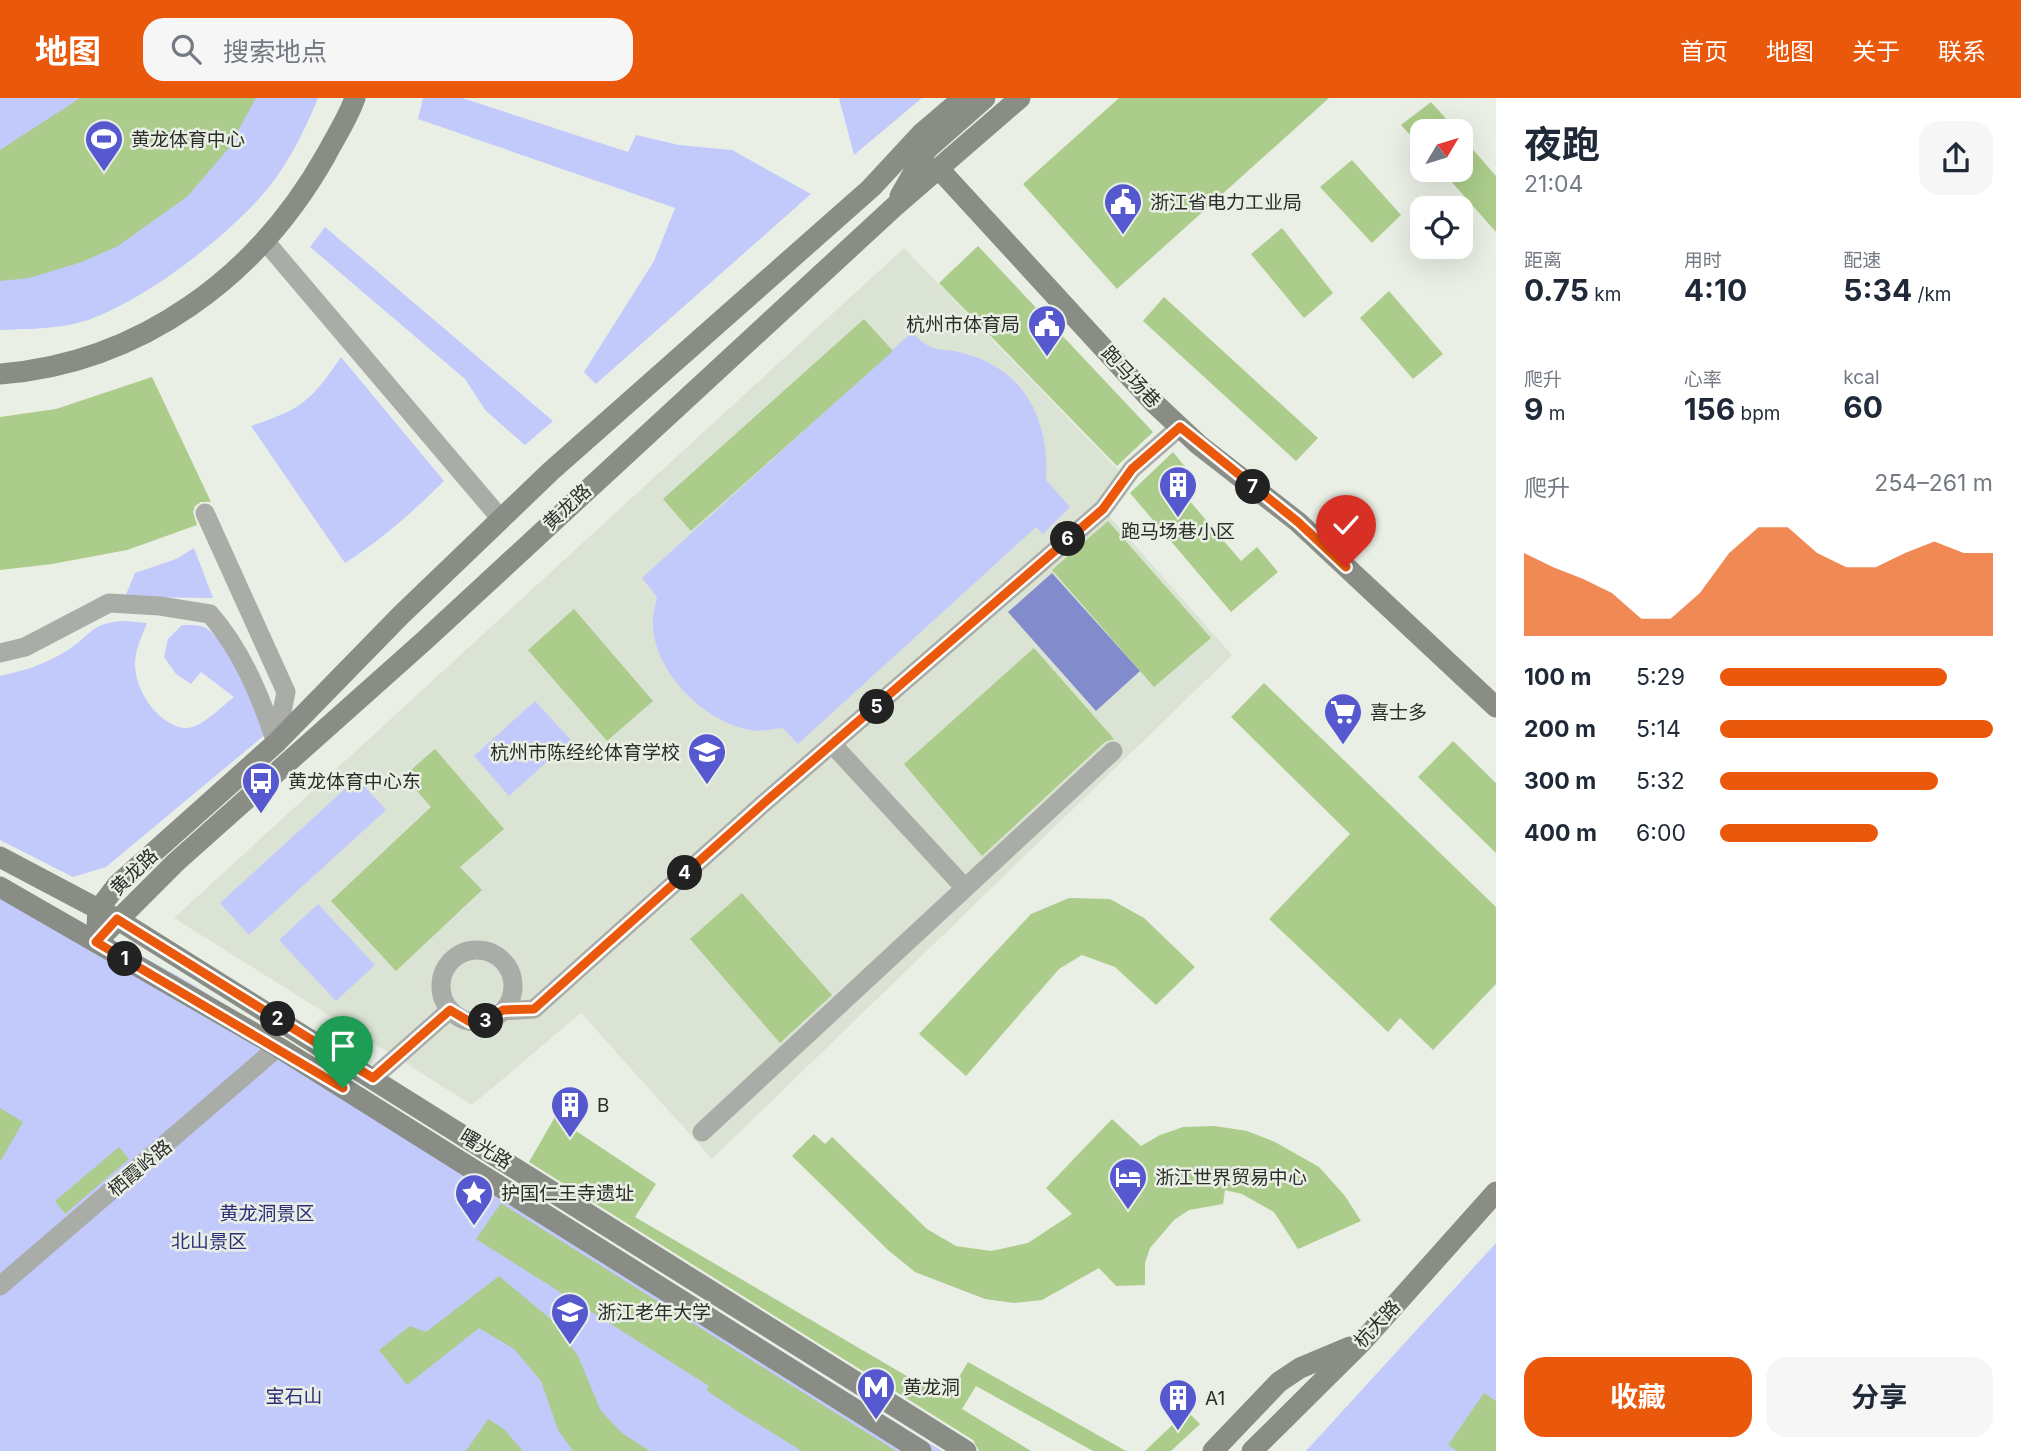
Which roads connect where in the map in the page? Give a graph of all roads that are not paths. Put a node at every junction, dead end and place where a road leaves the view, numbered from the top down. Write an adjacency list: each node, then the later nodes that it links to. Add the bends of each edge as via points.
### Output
1 (355, 98): 7 (main road, via 309,183)
2 (963, 98): 10 (main road, 黄龙路, via 922,133 871,188)
3 (985, 98): 6 (main road, via 926,149)
4 (1020, 98): 5 (main road, 黄龙路)
5 (939, 169): 6 (main road, 黄龙路); 9 (main road, 跑马场巷)
6 (894, 207): 11 (main road, 黄龙路)
7 (265, 240): 8 (main road, via 226,281 164,323 92,356); 13 (street)
8 (0, 374)
9 (1180, 427): 15 (main road, 跑马场巷, via 1298,522); 17 (street, via 1132,469 1103,509)
10 (568, 455): 11 (main road, via 565,470 569,480 580,485); 13 (main road, 黄龙路)
11 (595, 481): 22 (main road, 黄龙路, via 176,862)
12 (205, 513): 16 (street, via 286,692)
13 (501, 519): 16 (main road, 黄龙路)
14 (0, 653): 16 (street, via 25,647 109,603 210,614 239,654)
15 (1496, 707)
16 (276, 743): 22 (main road, 黄龙路, via 117,885)
17 (833, 745): 21 (street); 25 (street, via 534,1009)
18 (1113, 751): 21 (street)
19 (0, 857): 22 (main road, 曙光路)
20 (0, 887): 23 (main road, 曙光路)
21 (964, 887): 28 (street)
22 (108, 914): 23 (main road); 27 (main road, 曙光路)
23 (96, 942): 26 (main road, 曙光路)
24 (450, 1010): 25 (street, via 470,1022 483,1022); 25 (street, via 440,988 446,965 476,949 488,951 507,965 513,989); 27 (street)
25 (503, 1010)
26 (278, 1047): 30 (street, 栖霞岭路); 32 (main road, 曙光路)
27 (373, 1078): 33 (main road, 曙光路)
28 (702, 1132)
29 (1496, 1192): 31 (main road, 杭大路)
30 (0, 1286)
31 (1362, 1342): 34 (main road, via 1279,1382); 35 (main road, 杭大路)
32 (919, 1450)
33 (966, 1451)
34 (1213, 1451)
35 (1252, 1451)

